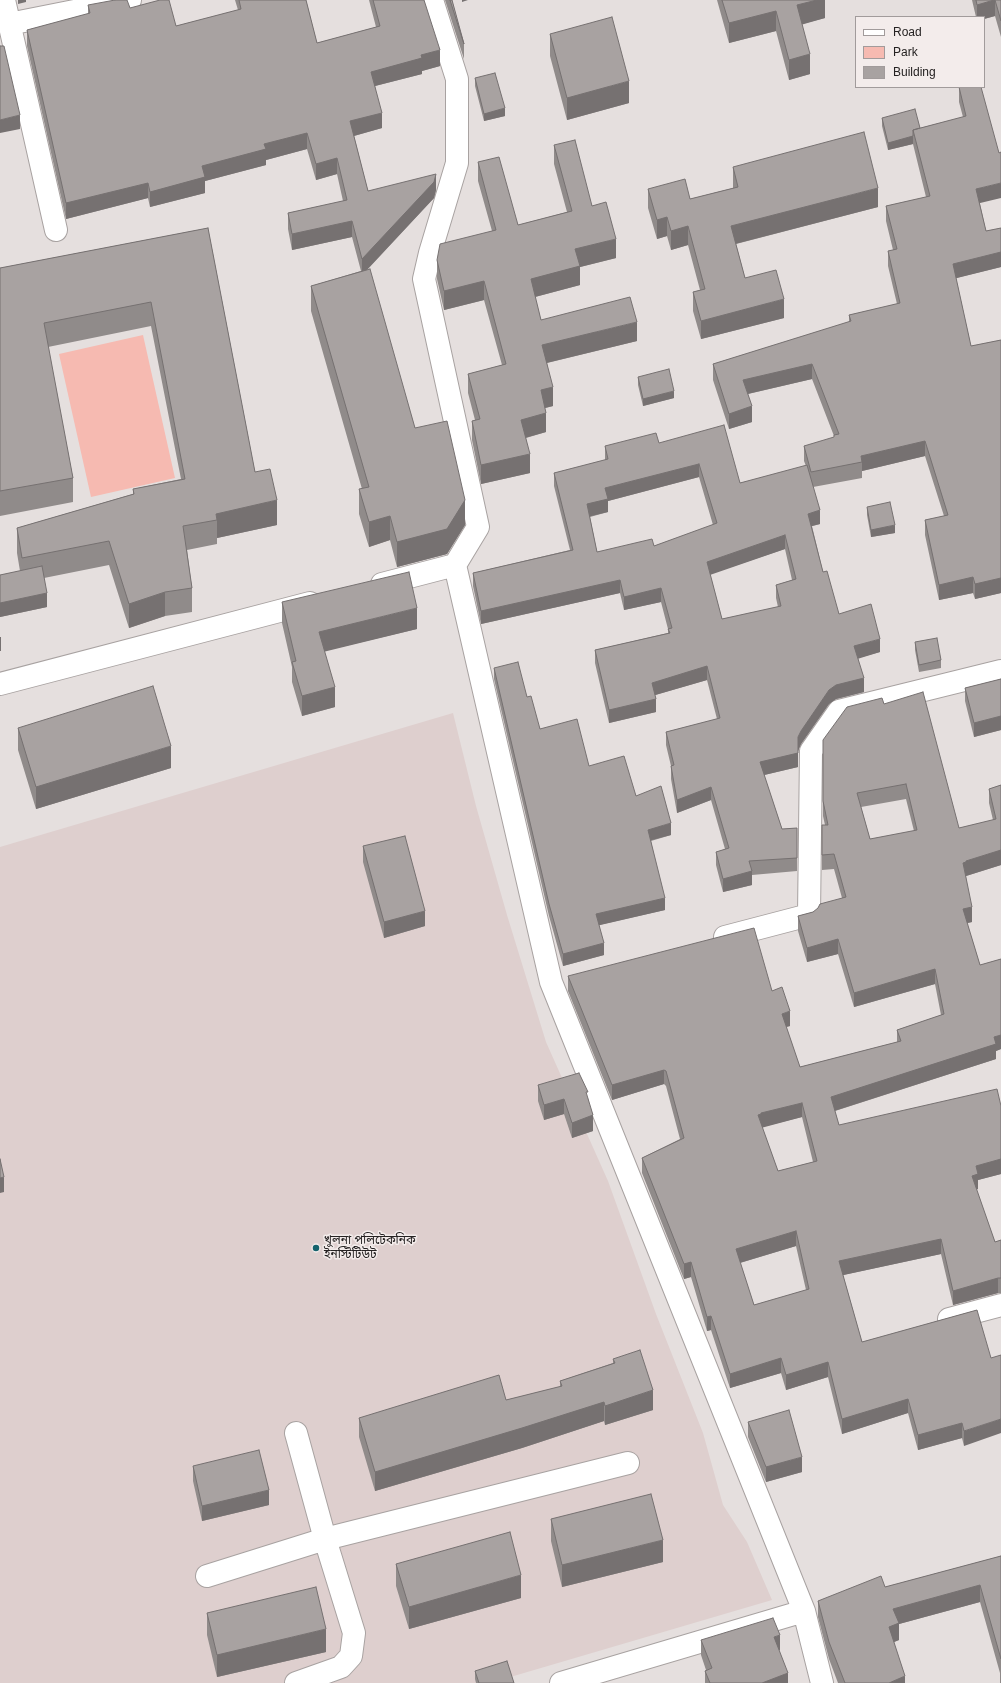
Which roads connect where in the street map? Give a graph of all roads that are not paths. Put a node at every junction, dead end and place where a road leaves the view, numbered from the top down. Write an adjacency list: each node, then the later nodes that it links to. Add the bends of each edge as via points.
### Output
1 (4, 0): 4 (street)
2 (130, 0): 4 (street)
3 (432, 0): 6 (street, via 457,79 456,163 424,279 478,527)
4 (9, 24): 5 (street)
5 (56, 230)
6 (455, 565): 7 (street); 18 (street, via 559,980)
7 (362, 589)
8 (332, 597): 10 (street)
9 (1001, 670): 11 (street, via 839,711 811,751 809,915)
10 (0, 684)
11 (703, 942)
12 (1001, 1305): 13 (street)
13 (928, 1325)
14 (296, 1433): 16 (street)
15 (628, 1463): 16 (street)
16 (325, 1539): 17 (street); 19 (street, via 354,1633 351,1656 341,1667)
17 (207, 1576)
18 (804, 1611): 20 (street); 21 (street)
19 (296, 1683)
20 (561, 1683)
21 (822, 1683)

